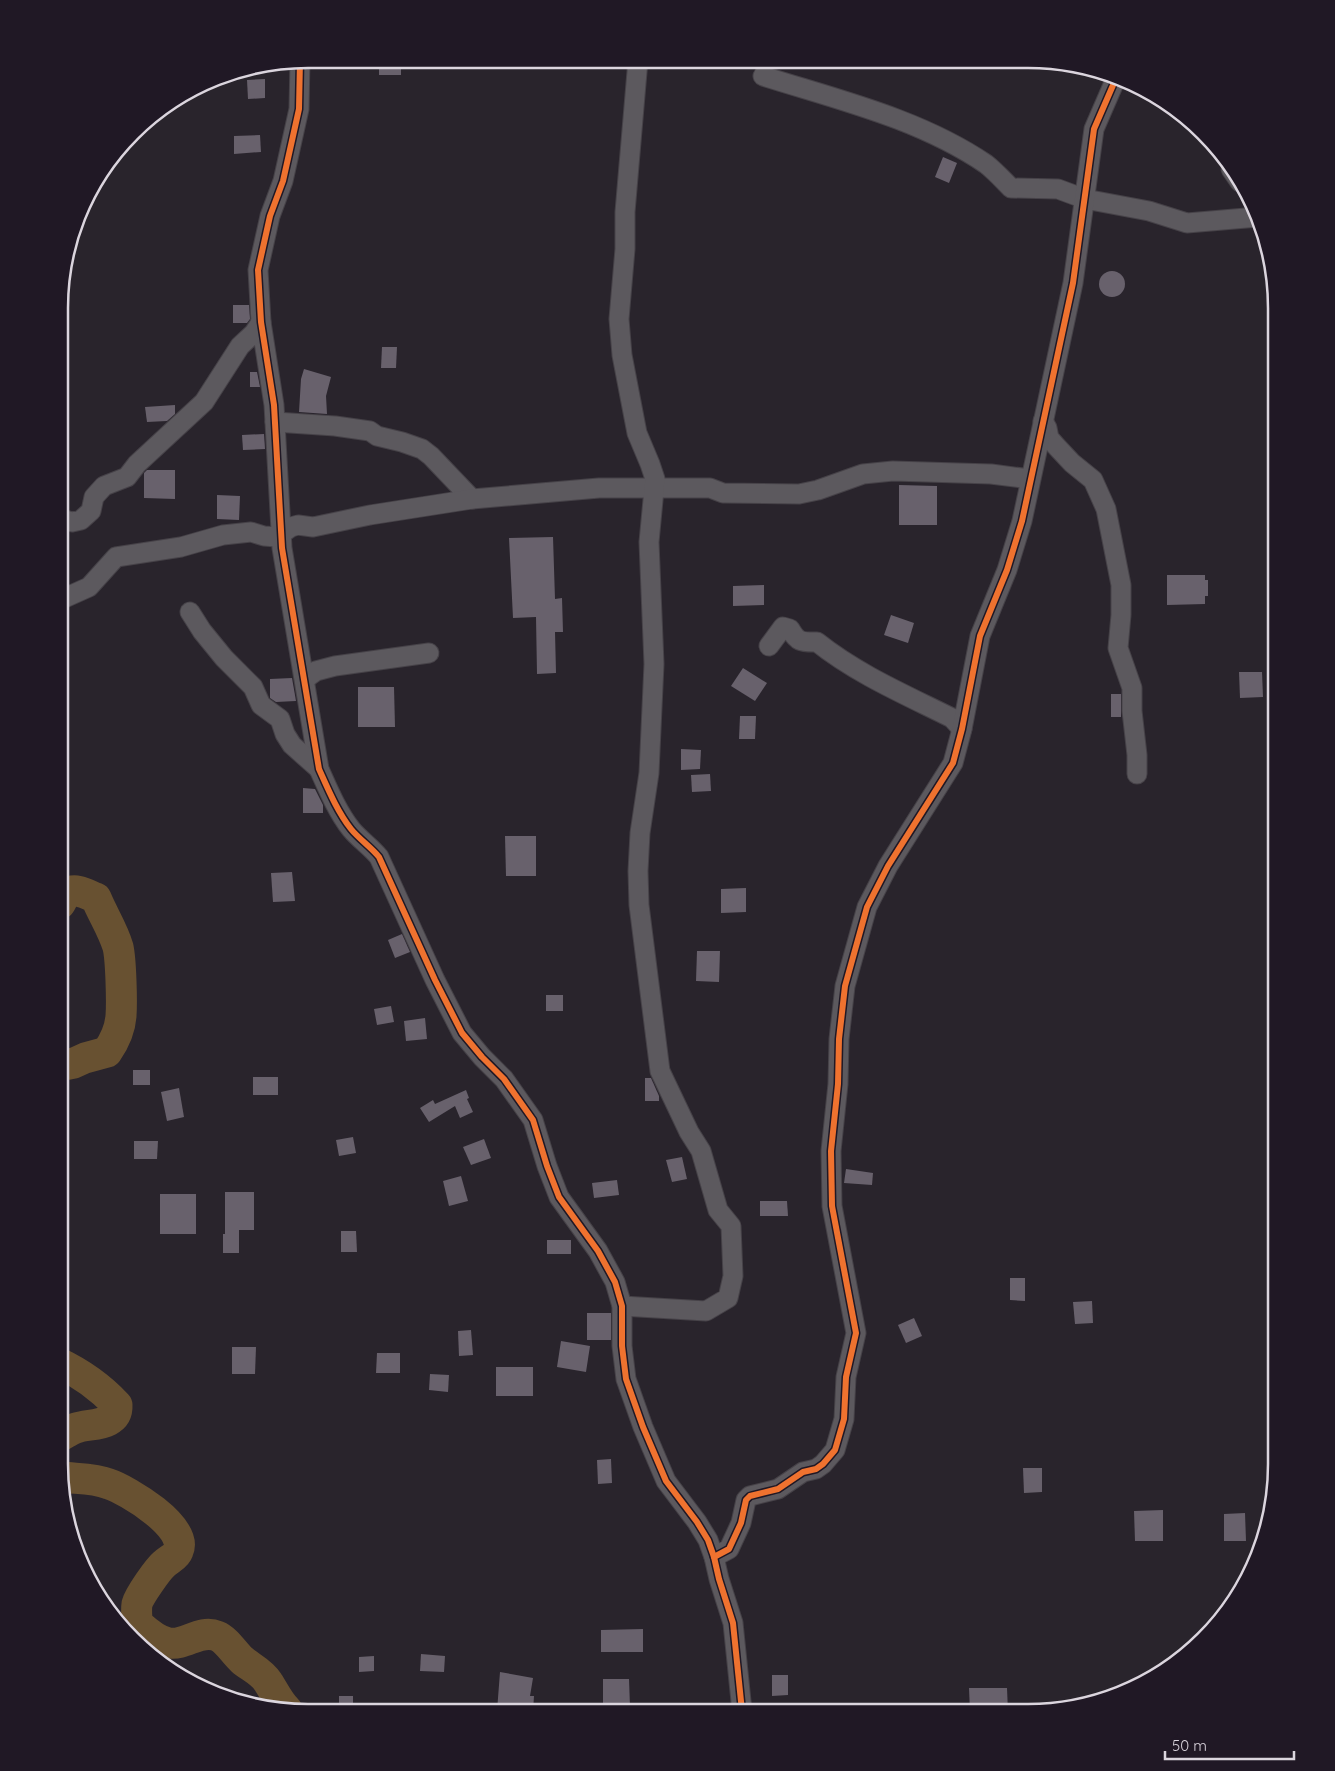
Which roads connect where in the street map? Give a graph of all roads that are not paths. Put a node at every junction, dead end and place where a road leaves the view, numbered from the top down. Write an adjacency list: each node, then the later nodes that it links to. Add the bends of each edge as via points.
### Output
1 (300, 68): 7 (street, via 300,109 258,270)
2 (637, 68): 11 (street, via 619,319 622,355 637,433 655,479)
3 (763, 76): 5 (street, via 877,112 945,140 988,165 1011,188 1058,189)
4 (1113, 83): 5 (street, via 1094,129)
5 (1085, 199): 6 (street, via 1187,223); 8 (street, via 1073,283)
6 (1250, 218)
7 (260, 322): 9 (street); 13 (street, via 240,346 204,402 127,477 104,486 94,497 91,511 81,520)
8 (1043, 421): 10 (street); 22 (street, via 1049,438 1093,480 1106,509 1121,585 1118,648 1132,688)
9 (275, 422): 12 (street, via 370,431 422,449); 14 (street)
10 (1030, 479): 11 (street, via 991,474 894,471 863,474 799,494 723,493 710,488); 20 (street, via 1007,570 980,636)
11 (655, 489): 12 (street, via 599,488); 23 (street, via 649,542 654,664 649,773 640,833 640,906 660,1071 701,1151 718,1210 731,1226 733,1276 728,1298 706,1312)
12 (472, 499): 14 (street, via 313,527 298,525)
13 (68, 520)
14 (282, 534): 15 (street, via 277,537 251,532 222,535 181,547 116,557 89,587); 19 (street)
15 (68, 596)
16 (190, 612): 21 (street, via 224,658 253,687 261,705 280,719 292,745)
17 (769, 646): 20 (street, via 783,627 790,629 796,639 817,642 871,677 952,718)
18 (429, 653): 19 (street, via 335,666 316,671)
19 (304, 679): 21 (street)
20 (962, 729): 24 (street, via 953,763 888,866 867,908 845,986 831,1151 832,1206 856,1333 846,1377 844,1419 835,1450 816,1469 803,1472 778,1489 750,1496 729,1549)
21 (319, 769): 23 (street, via 351,829 379,857 462,1033 504,1079 533,1120 559,1197 598,1251 615,1282)
22 (1137, 774)
23 (622, 1306): 24 (street, via 626,1379 643,1428 666,1481 697,1522)
24 (714, 1557): 25 (street, via 733,1623)
25 (741, 1704)

